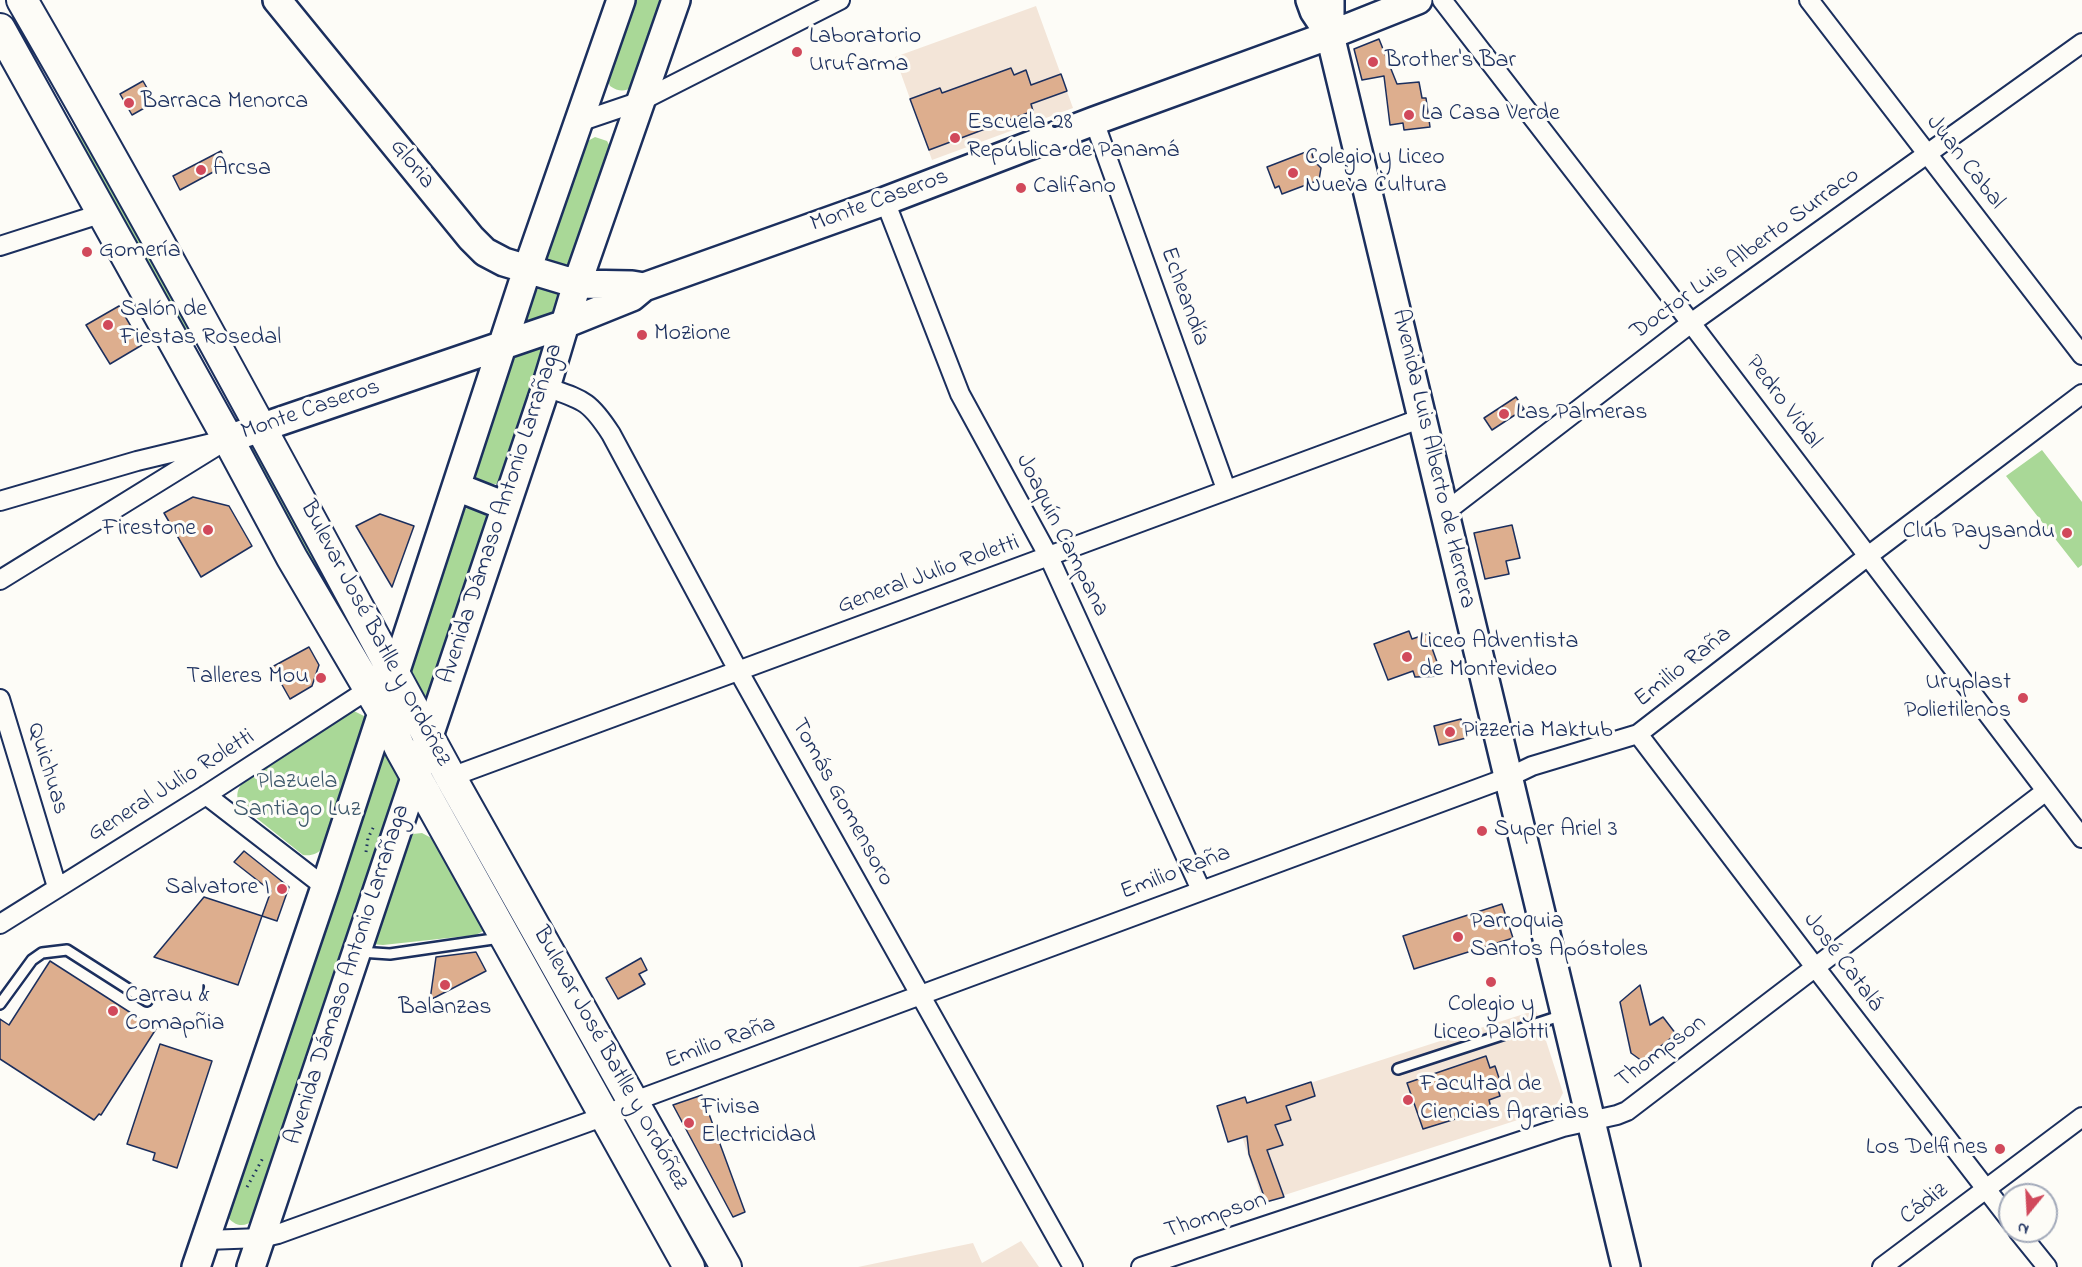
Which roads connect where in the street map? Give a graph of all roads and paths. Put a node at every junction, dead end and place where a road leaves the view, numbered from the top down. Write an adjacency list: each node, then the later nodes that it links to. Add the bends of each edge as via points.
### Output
1 (2, 0): 18 (main road, via 22,26 78,126)
2 (22, 0): 18 (main road, Bulevar José Batlle y Ordóñez)
3 (277, 0): 23 (street, Gloria, via 471,238 485,252)
4 (621, 0): 17 (street, Avenida Dámaso Antonio Larrañaga)
5 (676, 0): 15 (street, Avenida Dámaso Antonio Larrañaga)
6 (840, 0): 15 (street)
7 (1310, 0): 13 (street, Avenida Luis Alberto de Herrera)
8 (1330, 0): 13 (street, Avenida Luis Alberto de Herrera)
9 (1418, 0): 13 (street, Monte Caseros)
10 (1442, 0): 27 (street, Pedro Vidal)
11 (1809, 0): 19 (street, Juan Cabal)
12 (0, 29): 21 (main road, Bulevar José Batlle y Ordóñez)
13 (1330, 35): 16 (street, Monte Caseros); 33 (street, Avenida Luis Alberto de Herrera)
14 (2082, 43): 19 (street, Doctor Luis Alberto Surraco)
15 (641, 101): 17 (street); 24 (street, Avenida Dámaso Antonio Larrañaga)
16 (1094, 121): 20 (street, Monte Caseros); 37 (street, Echeandía)
17 (579, 122): 23 (street, Avenida Dámaso Antonio Larrañaga)
18 (105, 144): 34 (main road, Bulevar José Batlle y Ordóñez)
19 (1926, 154): 27 (street, Doctor Luis Alberto Surraco); 30 (street, Juan Cabal)
20 (885, 201): 25 (street, Monte Caseros); 42 (street, Joaquín Campana, via 960,394)
21 (103, 213): 22 (street); 26 (main road, Bulevar José Batlle y Ordóñez)
22 (0, 246)
23 (527, 270): 24 (street, Gloria); 29 (street, Avenida Dámaso Antonio Larrañaga)
24 (578, 284): 25 (street, Monte Caseros); 28 (street, Avenida Dámaso Antonio Larrañaga)
25 (644, 287): 28 (street, Monte Caseros, via 632,297)
26 (156, 310): 34 (main road, via 197,349 234,417 243,426); 35 (main road, Bulevar José Batlle y Ordóñez)
27 (1691, 323): 40 (street, Doctor Luis Alberto Surraco); 41 (street, Pedro Vidal)
28 (565, 324): 29 (street, Monte Caseros); 31 (street, Avenida Dámaso Antonio Larrañaga)
29 (503, 345): 34 (street, Monte Caseros); 36 (street, Avenida Dámaso Antonio Larrañaga)
30 (2082, 355)
31 (546, 387): 39 (street, Avenida Dámaso Antonio Larrañaga); 45 (street, Tomás Gomensoro, via 583,400 601,418)
32 (2082, 394): 41 (street, Emilio Raña)
33 (1422, 418): 37 (street, General Julio Roletti); 40 (street, Avenida Luis Alberto de Herrera)
34 (261, 427): 35 (street, Monte Caseros); 44 (main road, Bulevar José Batlle y Ordóñez)
35 (228, 440): 38 (street, via 136,461); 43 (street, Monte Caseros); 47 (main road, Bulevar José Batlle y Ordóñez)
36 (457, 487): 39 (street); 44 (street, Avenida Dámaso Antonio Larrañaga)
37 (1226, 489): 42 (street, General Julio Roletti)
38 (0, 501)
39 (505, 506): 49 (street, Avenida Dámaso Antonio Larrañaga)
40 (1444, 513): 52 (street, Avenida Luis Alberto de Herrera)
41 (1868, 556): 48 (street, Emilio Raña); 53 (street, Pedro Vidal)
42 (1049, 557): 45 (street, General Julio Roletti); 58 (street, Joaquín Campana)
43 (0, 580)
44 (394, 672): 47 (street, Avenida Dámaso Antonio Larrañaga); 49 (main road, Bulevar José Batlle y Ordóñez)
45 (739, 672): 51 (street, General Julio Roletti); 63 (street, Tomás Gomensoro)
46 (0, 699): 57 (street, Quichuas)
47 (376, 700): 50 (main road, Bulevar José Batlle y Ordóñez); 54 (street, General Julio Roletti); 56 (street, Avenida Dámaso Antonio Larrañaga)
48 (1638, 734): 52 (street, Emilio Raña, via 1532,765); 62 (street, José Catalá)
49 (429, 736): 50 (street, Avenida Dámaso Antonio Larrañaga); 51 (main road, Bulevar José Batlle y Ordóñez)
50 (416, 776): 60 (main road, Bulevar José Batlle y Ordóñez); 61 (street, Avenida Dámaso Antonio Larrañaga)
51 (451, 777): 68 (main road, Bulevar José Batlle y Ordóñez)
52 (1509, 777): 58 (street, Emilio Raña); 66 (street, Avenida Luis Alberto de Herrera)
53 (2046, 791): 55 (street, Pedro Vidal); 62 (street, Thompson)
54 (206, 795): 56 (street, Avenida Dámaso Antonio Larrañaga); 57 (street, General Julio Roletti)
55 (2082, 838)
56 (325, 886): 75 (street, Avenida Dámaso Antonio Larrañaga)
57 (57, 887): 59 (street, General Julio Roletti)
58 (1201, 890): 63 (street, Emilio Raña)
59 (0, 924)
60 (505, 937): 61 (lane, via 390,954); 69 (main road, Bulevar José Batlle y Ordóñez)
61 (357, 952): 74 (street, Avenida Dámaso Antonio Larrañaga)
62 (1815, 967): 71 (street, Thompson, via 1627,1111); 72 (street, José Catalá)
63 (922, 996): 68 (street, Emilio Raña); 82 (street, Tomás Gomensoro)
64 (147, 1001): 65 (lane, via 67,950 42,953 32,960)
65 (0, 1004)
66 (1565, 1014): 67 (lane); 71 (street, Avenida Luis Alberto de Herrera)
67 (1398, 1069)
68 (632, 1102): 69 (street, Emilio Raña); 81 (main road, Bulevar José Batlle y Ordóñez)
69 (606, 1116): 74 (street, Emilio Raña); 80 (main road, Bulevar José Batlle y Ordóñez)
70 (2082, 1117): 72 (street, Cádiz)
71 (1591, 1121): 77 (street, Thompson, via 1563,1127); 84 (street, Avenida Luis Alberto de Herrera)
72 (1986, 1190): 73 (street, José Catalá); 85 (street, Cádiz)
73 (1998, 1205)
74 (261, 1238): 75 (street, Emilio Raña); 79 (street, Avenida Dámaso Antonio Larrañaga)
75 (206, 1240): 78 (street, Avenida Dámaso Antonio Larrañaga)
76 (2028, 1243): 86 (street)
77 (1167, 1263): 83 (street, Thompson)
78 (196, 1267)
79 (251, 1267)
80 (689, 1267)
81 (726, 1267)
82 (1073, 1267)
83 (1141, 1267)
84 (1626, 1267)
85 (1882, 1267)
86 (2047, 1267)

